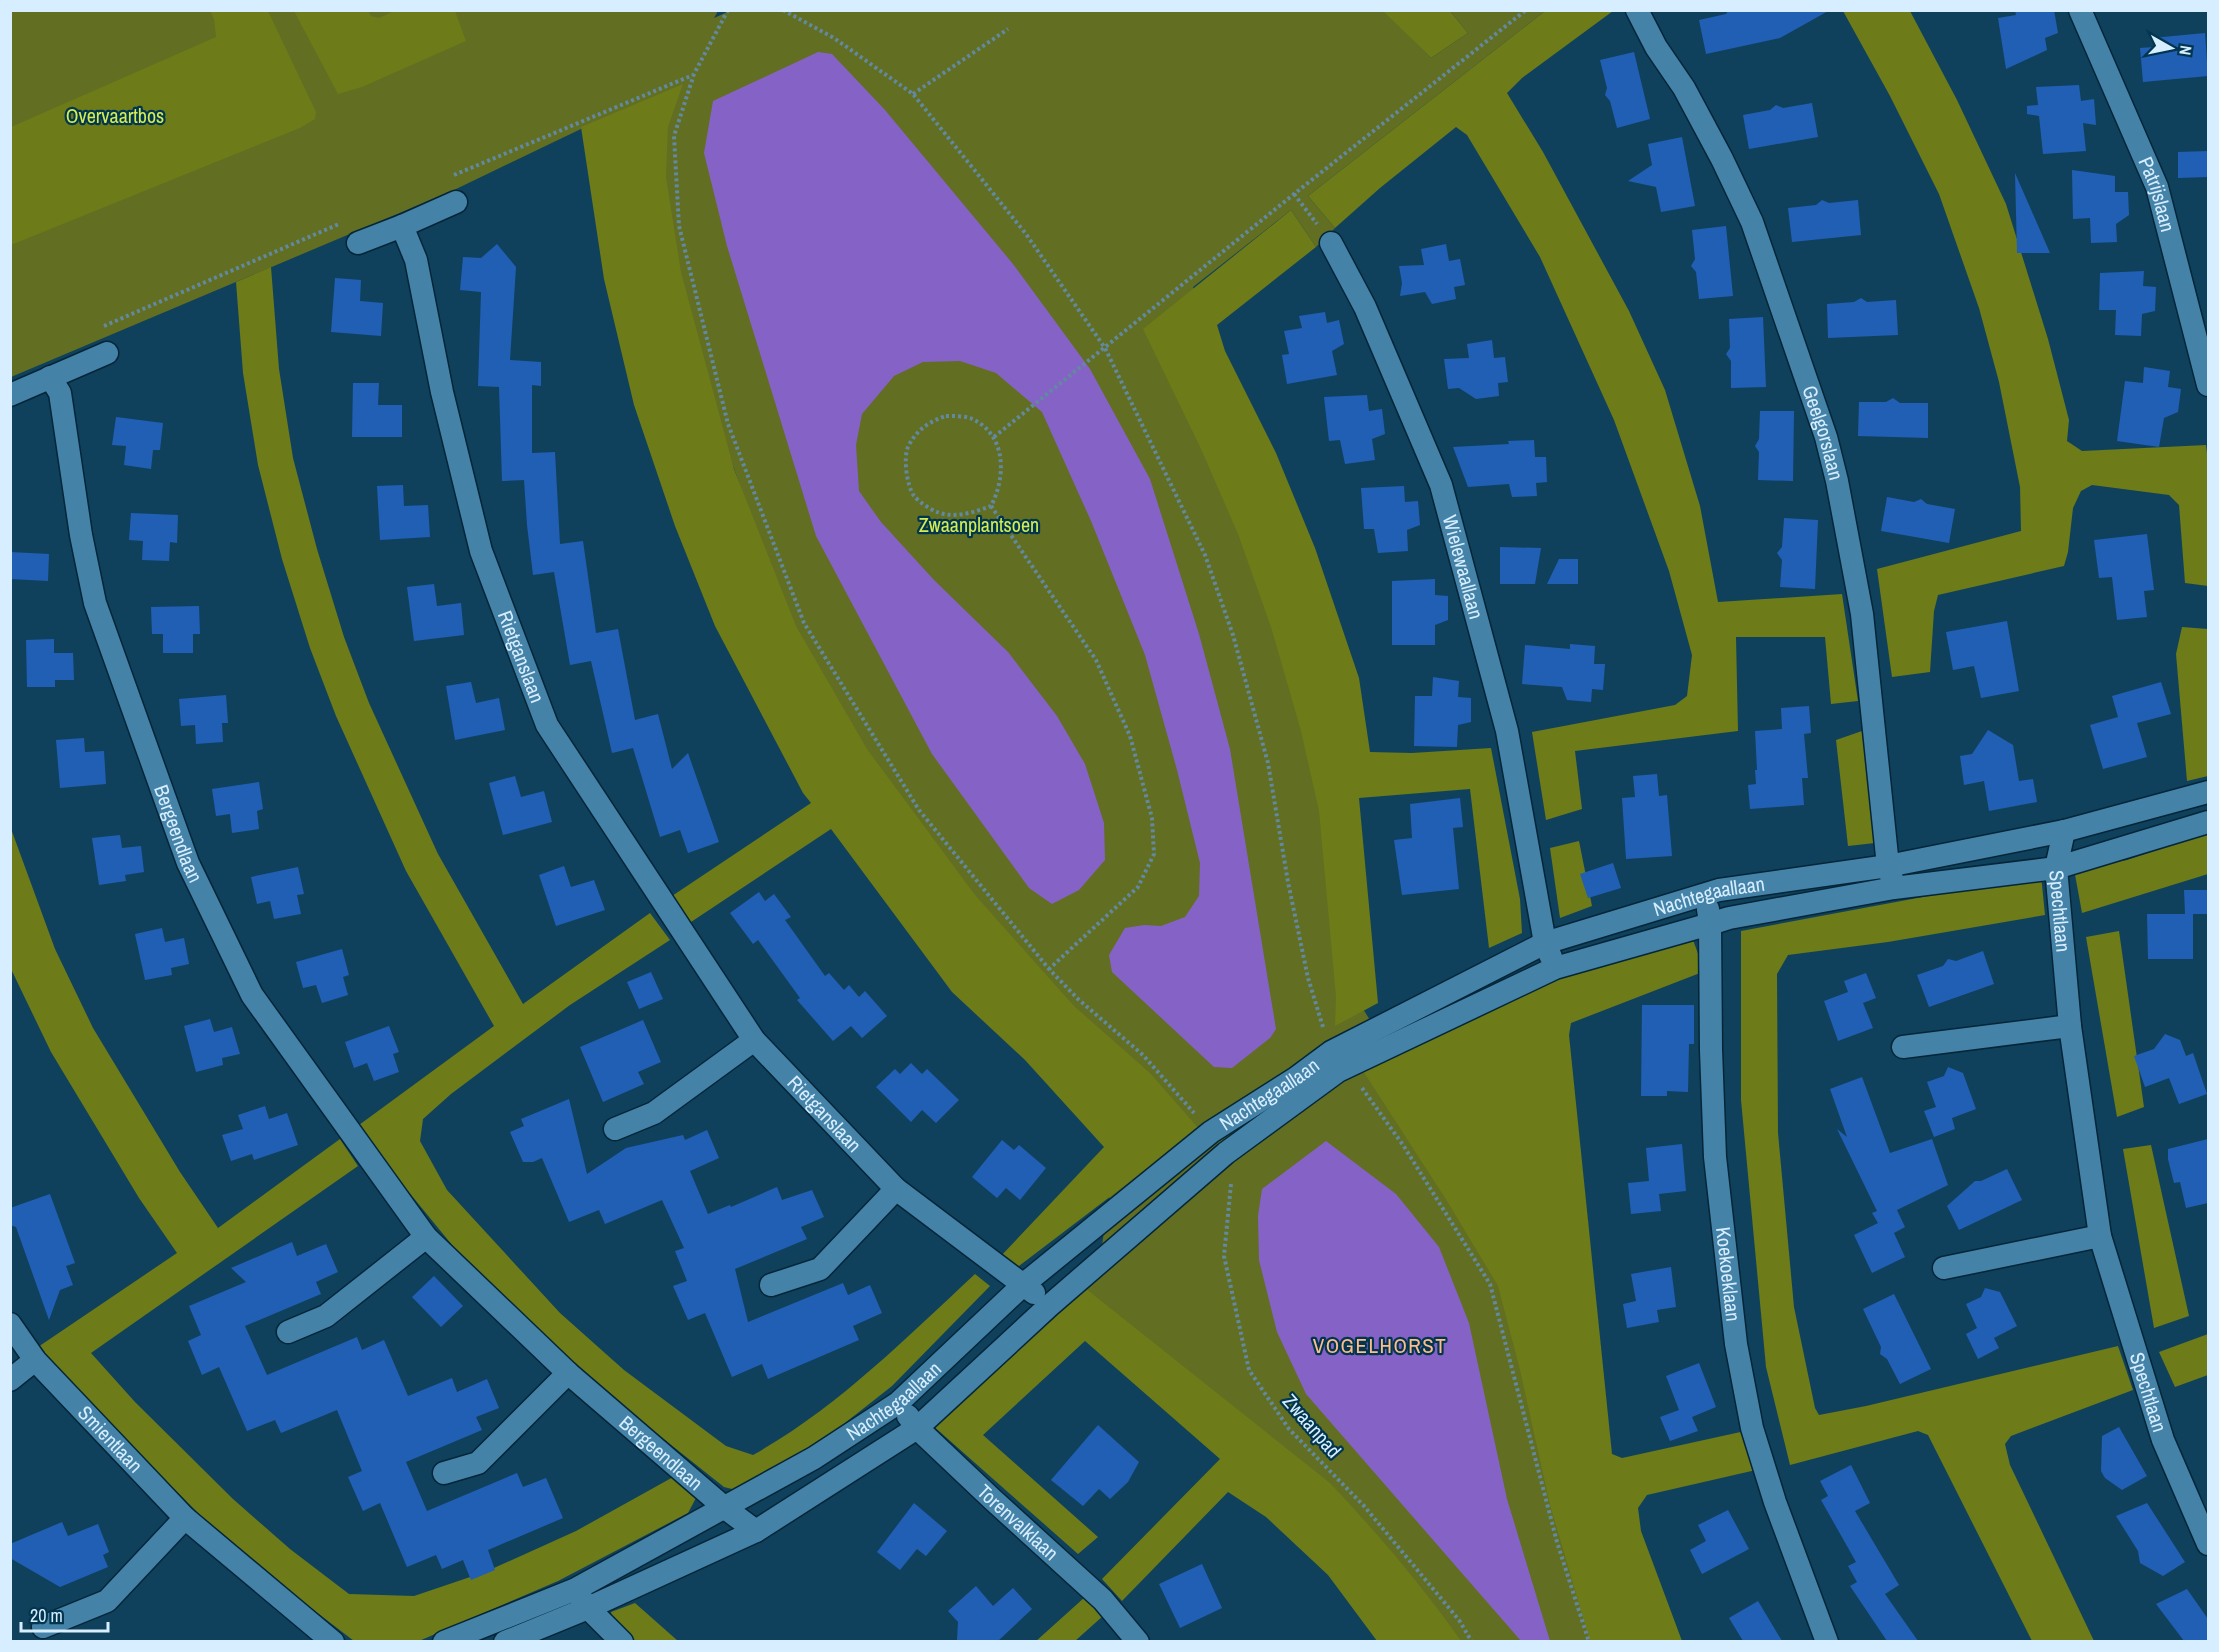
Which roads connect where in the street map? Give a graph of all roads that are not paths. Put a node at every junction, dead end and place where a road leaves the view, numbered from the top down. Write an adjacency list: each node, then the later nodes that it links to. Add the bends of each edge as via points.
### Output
1 (1637, 10): 14 (street, Geelgorslaan, via 1684,88 1752,222 1826,437 1862,614)
2 (2080, 10): 9 (street, Patrijslaan, via 2157,187)
3 (456, 202): 4 (street)
4 (402, 226): 5 (street); 22 (street, Rietganslaan, via 416,260 442,392 481,551 547,725)
5 (358, 243)
6 (1330, 243): 19 (street, Wielewaallaan, via 1365,307 1441,485 1507,731)
7 (107, 353): 8 (street)
8 (50, 377): 10 (street); 28 (street, Bergeendlaan, via 60,393 94,603 188,863 252,994)
9 (2208, 385)
10 (10, 395)
11 (2208, 792): 13 (street, Nachtegaallaan)
12 (2208, 822): 15 (street, Nachtegaallaan)
13 (2064, 831): 14 (street, Nachtegaallaan); 15 (street, Spechtlaan)
14 (1888, 866): 16 (street, Geelgorslaan); 17 (street, Nachtegaallaan)
15 (2056, 868): 16 (street, Nachtegaallaan); 21 (street, Spechtlaan)
16 (1894, 888): 18 (street, Nachtegaallaan)
17 (1705, 894): 18 (street, Koekoeklaan); 19 (street, Nachtegaallaan)
18 (1710, 924): 20 (street, Nachtegaallaan); 53 (street, Koekoeklaan, via 1715,1157 1736,1344 1752,1428)
19 (1545, 943): 20 (street, Wielewaallaan); 24 (street, Nachtegaallaan)
20 (1555, 969): 24 (street, Nachtegaallaan)
21 (2070, 1026): 23 (street); 27 (street, Spechtlaan)
22 (754, 1040): 25 (street, via 654,1113); 26 (street, Rietganslaan)
23 (1903, 1047)
24 (1334, 1061): 30 (street, Nachtegaallaan, via 1296,1078 1211,1132); 32 (street, Nachtegaallaan)
25 (615, 1129)
26 (896, 1189): 30 (street, Rietganslaan); 31 (street, via 820,1269)
27 (2100, 1236): 29 (street); 44 (street, Spechtlaan, via 2163,1440)
28 (426, 1237): 34 (street, via 326,1316); 36 (street, Bergeendlaan)
29 (1944, 1268)
30 (1024, 1284): 32 (street, Rietganslaan); 38 (street, Nachtegaallaan)
31 (771, 1285)
32 (1049, 1306): 39 (street, Nachtegaallaan)
33 (10, 1324): 35 (street, Smientlaan)
34 (288, 1332)
35 (35, 1360): 37 (street); 42 (street, Smientlaan)
36 (568, 1373): 40 (street, via 478,1463); 41 (street, Bergeendlaan)
37 (10, 1380)
38 (897, 1403): 39 (street, Torenvalklaan); 41 (street, Nachtegaallaan, via 814,1458)
39 (916, 1428): 43 (street, Nachtegaallaan); 52 (street, Torenvalklaan, via 1103,1600)
40 (444, 1473)
41 (725, 1508): 43 (street, Bergeendlaan); 45 (street, Nachtegaallaan)
42 (185, 1518): 47 (street, via 107,1601); 48 (street, Smientlaan)
43 (756, 1531): 46 (street, Nachtegaallaan)
44 (2208, 1544)
45 (576, 1589): 46 (street); 49 (street, Nachtegaallaan)
46 (588, 1608): 50 (street, Nachtegaallaan); 51 (street)
47 (43, 1627)
48 (333, 1641)
49 (444, 1641)
50 (505, 1641)
51 (622, 1641)
52 (1138, 1641)
53 (1827, 1641)

